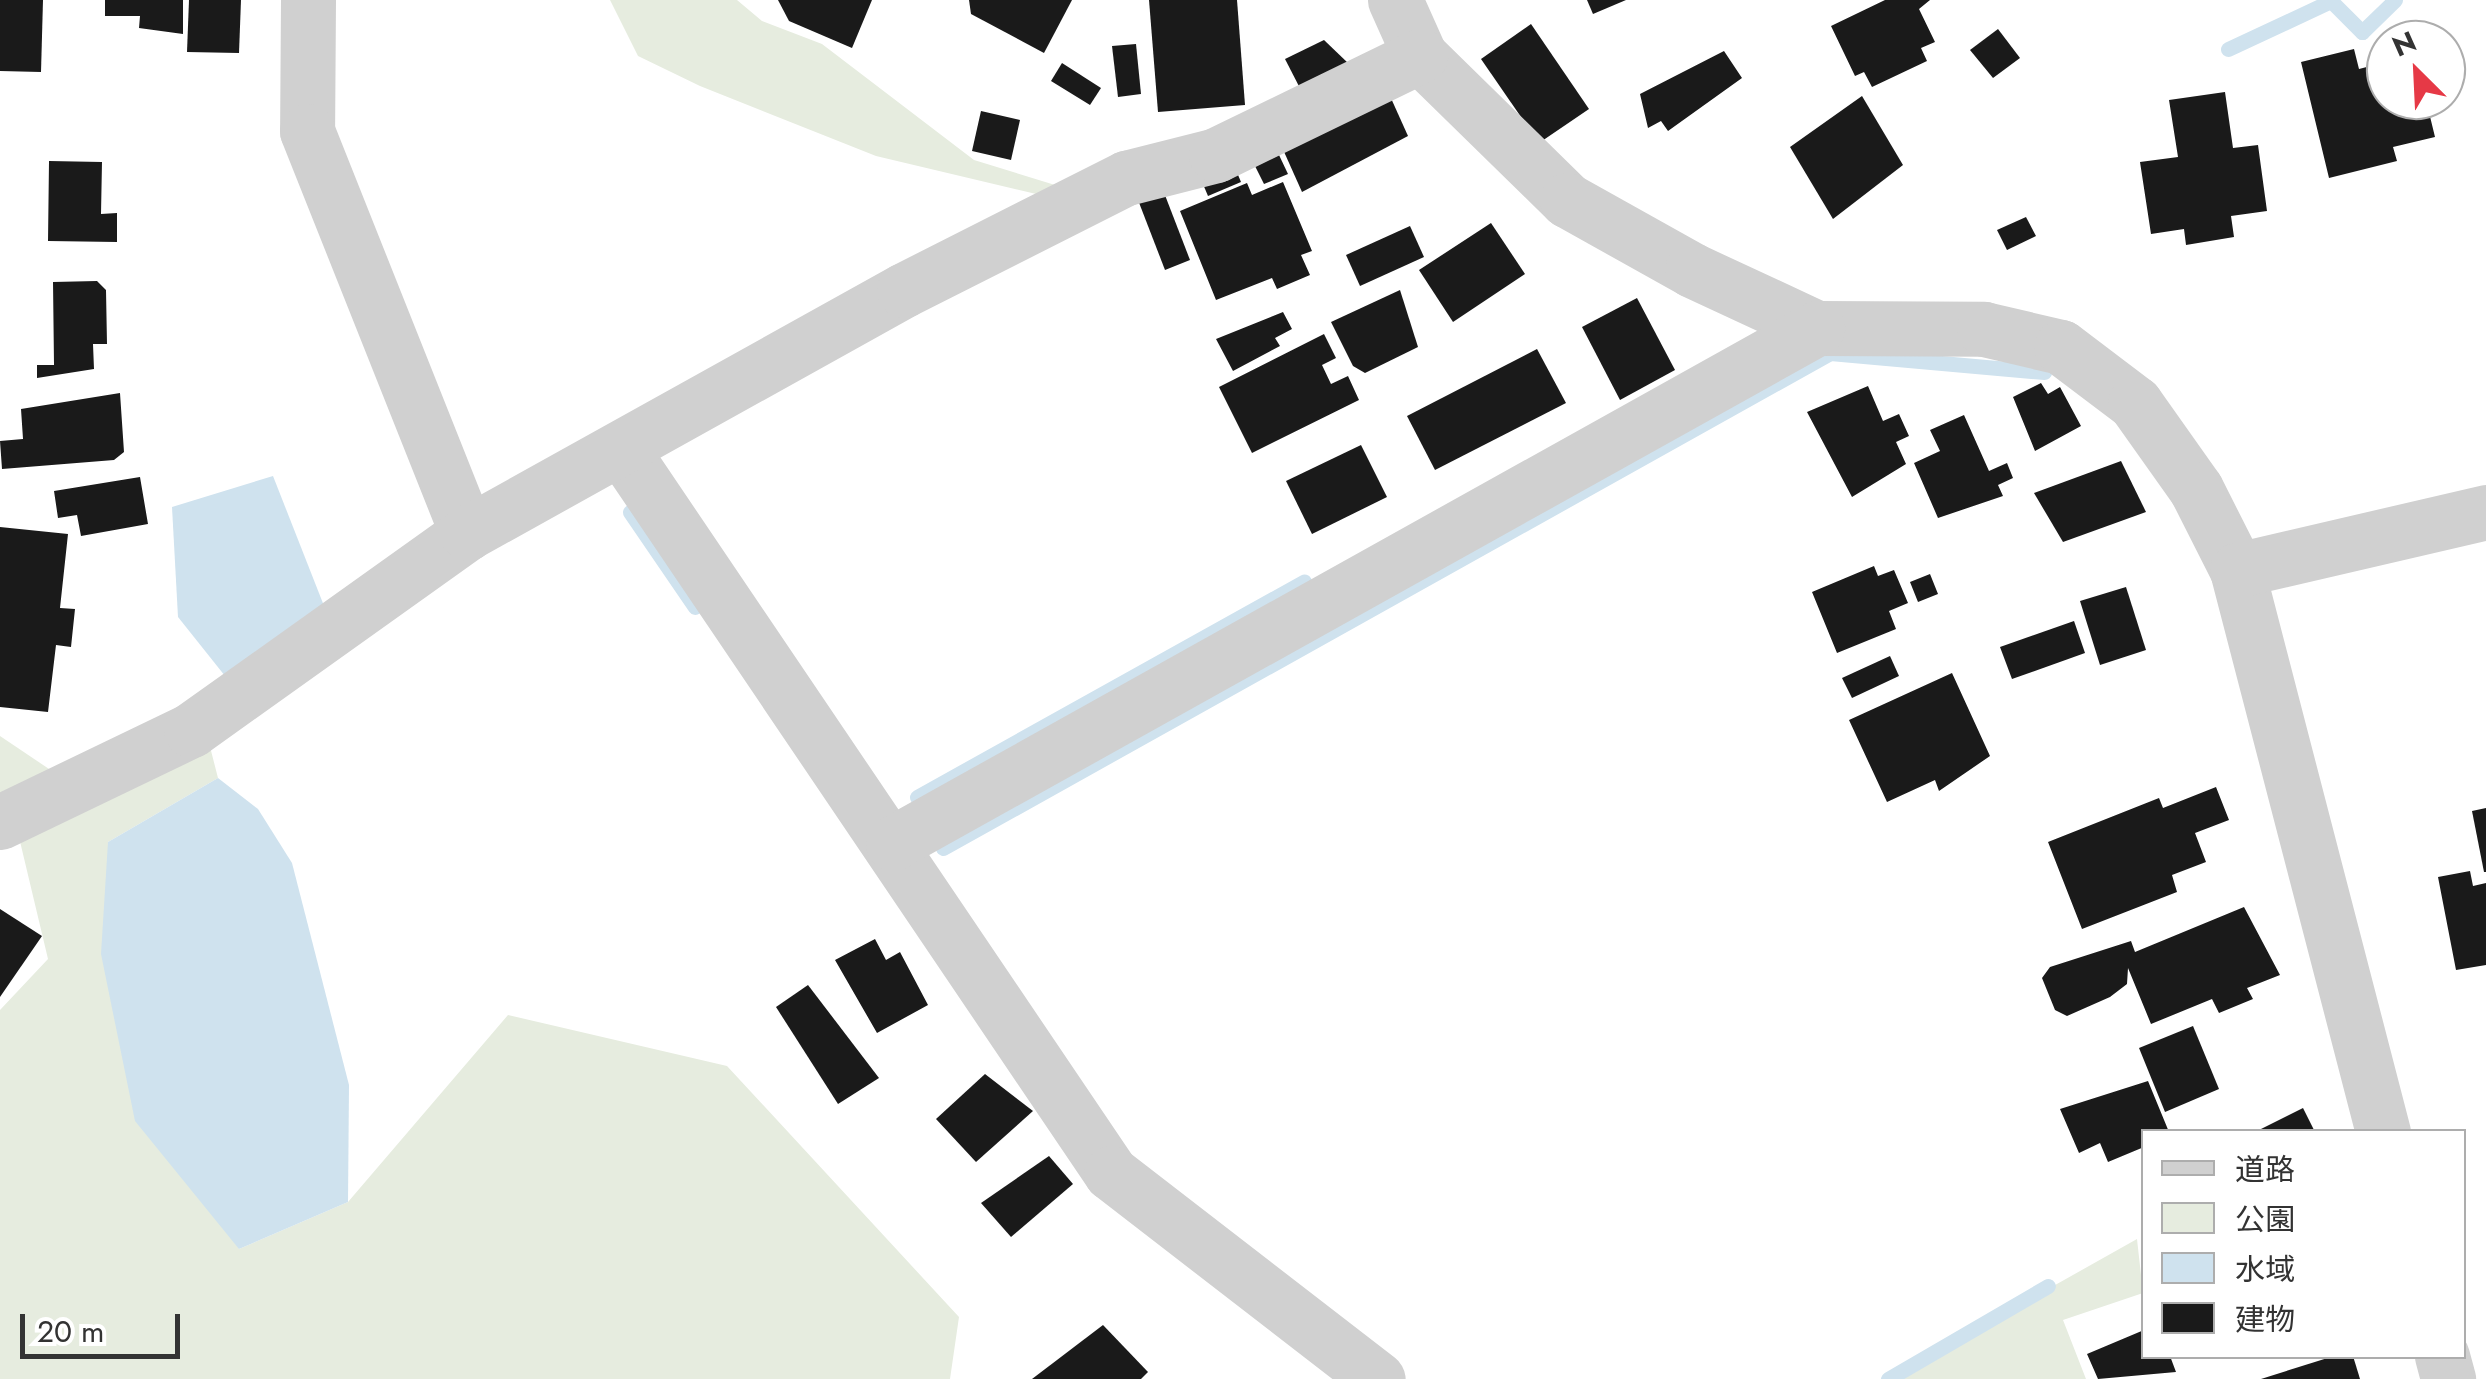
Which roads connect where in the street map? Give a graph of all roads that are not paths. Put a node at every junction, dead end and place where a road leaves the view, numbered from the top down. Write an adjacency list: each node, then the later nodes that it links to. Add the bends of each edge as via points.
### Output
1 (308, 0): 7 (street, via 307,131)
2 (1395, 0): 3 (street)
3 (1420, 56): 4 (street, via 1567,200); 5 (street, via 1216,155 1126,178 904,290)
4 (1817, 328): 8 (street, via 1984,329 2061,346 2135,403 2196,489); 10 (street)
5 (624, 453): 7 (street); 10 (street)
6 (2486, 512): 8 (street)
7 (467, 532): 9 (street, via 191,730)
8 (2237, 570): 11 (street)
9 (0, 822)
10 (893, 843): 12 (street, via 1112,1173)
11 (2382, 1129)
12 (1378, 1379)

